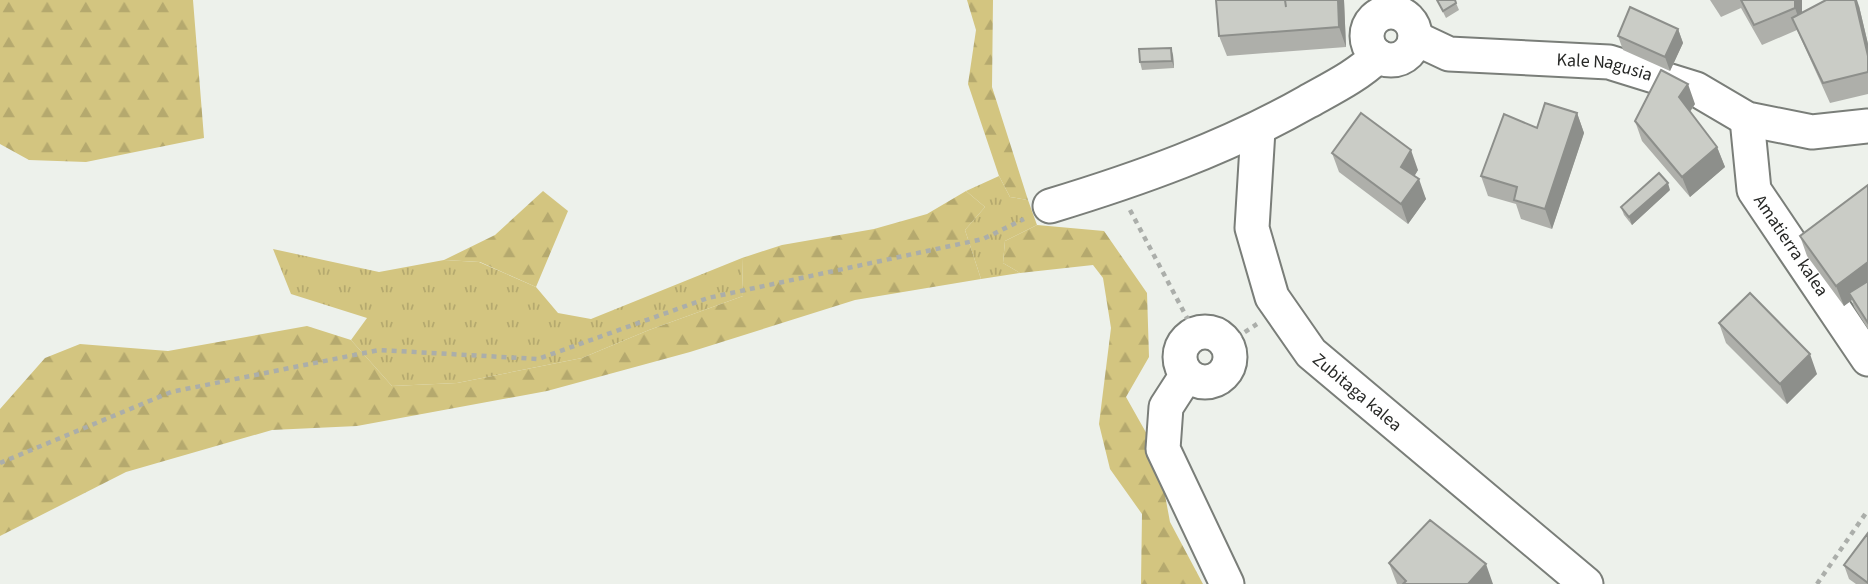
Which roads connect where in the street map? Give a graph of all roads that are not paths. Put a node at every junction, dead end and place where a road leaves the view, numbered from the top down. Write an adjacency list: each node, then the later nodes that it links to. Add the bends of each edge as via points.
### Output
1 (1381, 7): 2 (street, via 1405,16); 3 (street, via 1368,33 1371,49)
2 (1415, 38): 3 (street, via 1402,58); 4 (street, Kale Nagusia, via 1449,54 1609,62 1696,89)
3 (1378, 56): 6 (street, via 1362,71)
4 (1747, 119): 5 (street, Kale Nagusia, via 1812,132); 8 (street, Amatierra kalea, via 1754,190)
5 (1868, 126)
6 (1258, 130): 7 (street, via 1118,186); 11 (street, Zubitaga kalea, via 1252,229 1272,297 1311,353)
7 (1050, 206)
8 (1868, 359)
9 (1186, 376): 9 (street, via 1180,358 1185,340 1195,333 1214,333 1228,343 1229,363 1224,374 1207,383); 10 (street, via 1166,407 1163,449)
10 (1227, 584)
11 (1586, 584)

